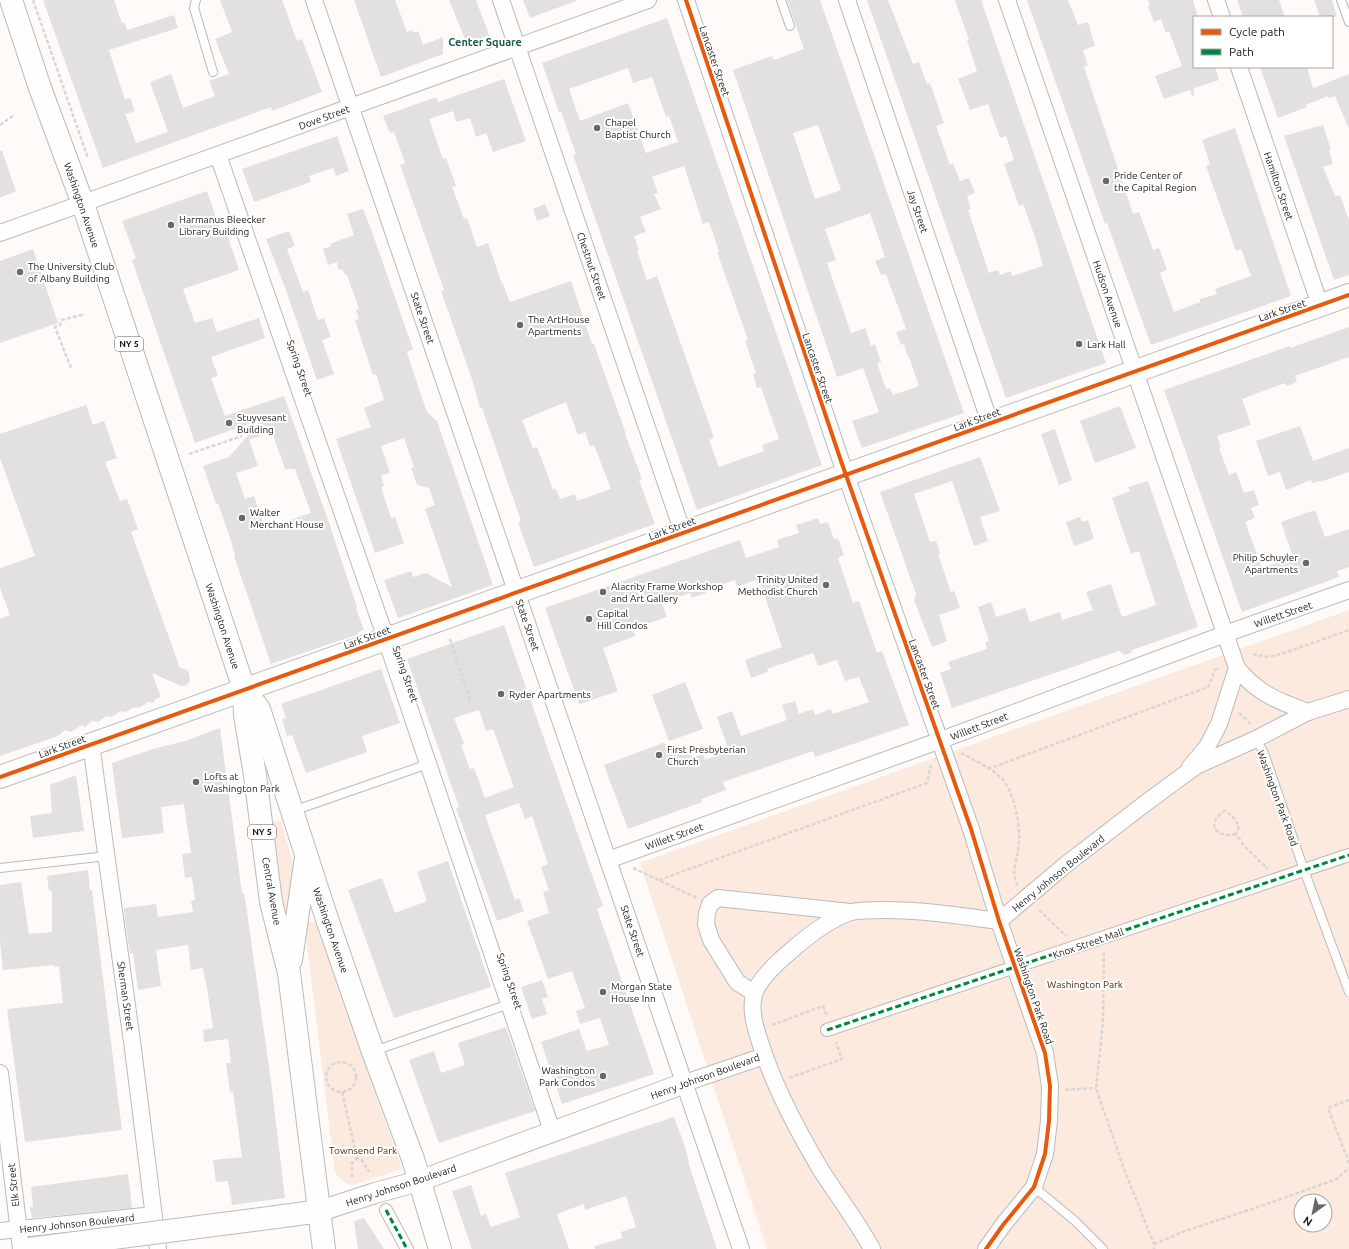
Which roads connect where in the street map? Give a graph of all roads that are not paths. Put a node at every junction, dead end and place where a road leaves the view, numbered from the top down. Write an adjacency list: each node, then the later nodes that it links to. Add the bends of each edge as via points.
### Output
1 (11, 0): 20 (main road, Washington Avenue / NY 5)
2 (196, 0): 17 (lane, via 194,8)
3 (314, 0): 18 (street, State Street)
4 (501, 0): 15 (street, Chestnut Street)
5 (648, 0): 15 (street, Dove Street)
6 (686, 0): 26 (street, Lancaster Street)
7 (781, 0): 14 (lane)
8 (847, 0): 25 (street, Jay Street)
9 (1007, 0): 24 (street, Hudson Avenue)
10 (1216, 0): 12 (street)
11 (1341, 0): 13 (lane)
12 (1222, 16)
13 (1349, 22)
14 (790, 26)
15 (517, 47): 18 (street, Dove Street); 27 (street, Chestnut Street)
16 (1239, 68): 23 (street, Hamilton Street)
17 (213, 72)
18 (351, 107): 19 (street, Dove Street); 29 (street, State Street)
19 (218, 155): 20 (street, Dove Street); 31 (street, Spring Street)
20 (83, 204): 21 (street, Dove Street); 33 (main road, Washington Avenue / NY 5)
21 (0, 233)
22 (1349, 295): 23 (main road, Lark Street)
23 (1320, 305): 24 (main road, Lark Street)
24 (1134, 372): 25 (main road, Lark Street); 30 (street, Hudson Avenue)
25 (990, 423): 26 (main road, Lark Street)
26 (846, 474): 27 (main road, Lark Street); 37 (street, Lancaster Street)
27 (683, 533): 29 (main road, Lark Street)
28 (1349, 590): 30 (street, Willett Street)
29 (516, 592): 31 (main road, Lark Street); 46 (street, State Street)
30 (1224, 634): 32 (street); 37 (street, Willett Street)
31 (386, 639): 33 (main road, Lark Street); 39 (street, Spring Street)
32 (1237, 668): 35 (street, via 1248,682 1269,696); 41 (street, via 1219,724 1207,747)
33 (244, 689): 38 (main road, Lark Street); 42 (main road, Washington Avenue / NY 5, via 259,709); 52 (main road, Central Avenue / NY 5, via 245,715 271,902)
34 (1349, 699): 35 (street, Henry Johnson Boulevard)
35 (1308, 712): 36 (street, Henry Johnson Boulevard)
36 (1254, 732): 41 (street, Henry Johnson Boulevard, via 1196,766); 48 (lane, Washington Park Road, via 1264,753)
37 (940, 740): 46 (street, Willett Street); 50 (street, Washington Park Road)
38 (91, 744): 40 (main road, Lark Street); 45 (street, Sherman Street)
39 (421, 767): 42 (lane); 55 (street, Spring Street)
40 (0, 777)
41 (1182, 778): 50 (street, Henry Johnson Boulevard, via 1142,805)
42 (293, 812): 43 (main road, Washington Avenue / NY 5)
43 (306, 855): 52 (main road, Central Avenue / NY 5); 57 (main road, Washington Avenue)
44 (1349, 855): 48 (street, Knox Street Mall)
45 (107, 856): 47 (lane); 66 (street, Sherman Street)
46 (608, 860): 60 (street, State Street)
47 (0, 868)
48 (1304, 870): 51 (street, Knox Street Mall); 53 (lane, Washington Park Road)
49 (852, 912): 50 (street, via 906,910); 54 (street, via 830,922 797,945 767,974); 54 (street, via 718,898 710,904 706,924 711,940 737,982)
50 (999, 921): 51 (street, Washington Park Road)
51 (1016, 967): 56 (street, Knox Street Mall); 63 (street, Washington Park Road, via 1045,1053 1050,1091 1045,1154)
52 (289, 973): 65 (main road, Central Avenue / NY 5)
53 (1349, 992)
54 (754, 993): 58 (street, Henry Johnson Boulevard, via 752,1006)
55 (510, 1004): 57 (lane); 61 (street, Spring Street)
56 (827, 1030)
57 (373, 1052): 62 (main road, Washington Avenue)
58 (764, 1056): 60 (street, Henry Johnson Boulevard); 77 (street, via 790,1114)
59 (0, 1073): 67 (street, Elk Street)
60 (685, 1083): 61 (street, Henry Johnson Boulevard); 76 (street, State Street)
61 (552, 1132): 62 (street, Henry Johnson Boulevard)
62 (419, 1181): 65 (street, Henry Johnson Boulevard); 75 (main road, Washington Avenue)
63 (1034, 1187): 78 (street, Washington Park Road); 79 (lane)
64 (386, 1210): 74 (street)
65 (320, 1211): 71 (main road, Henry Johnson Boulevard, bridge); 73 (main road, Central Avenue / NY 5)
66 (153, 1214): 67 (street, Henry Johnson Boulevard); 69 (street, Sherman Street)
67 (18, 1230): 68 (street, Henry Johnson Boulevard); 70 (street, Elk Street)
68 (0, 1231)
69 (158, 1246): 72 (street)
70 (21, 1249)
71 (29, 1249)
72 (111, 1249)
73 (324, 1249)
74 (407, 1249)
75 (440, 1249)
76 (741, 1249)
77 (872, 1249)
78 (986, 1249)
79 (1103, 1249)

